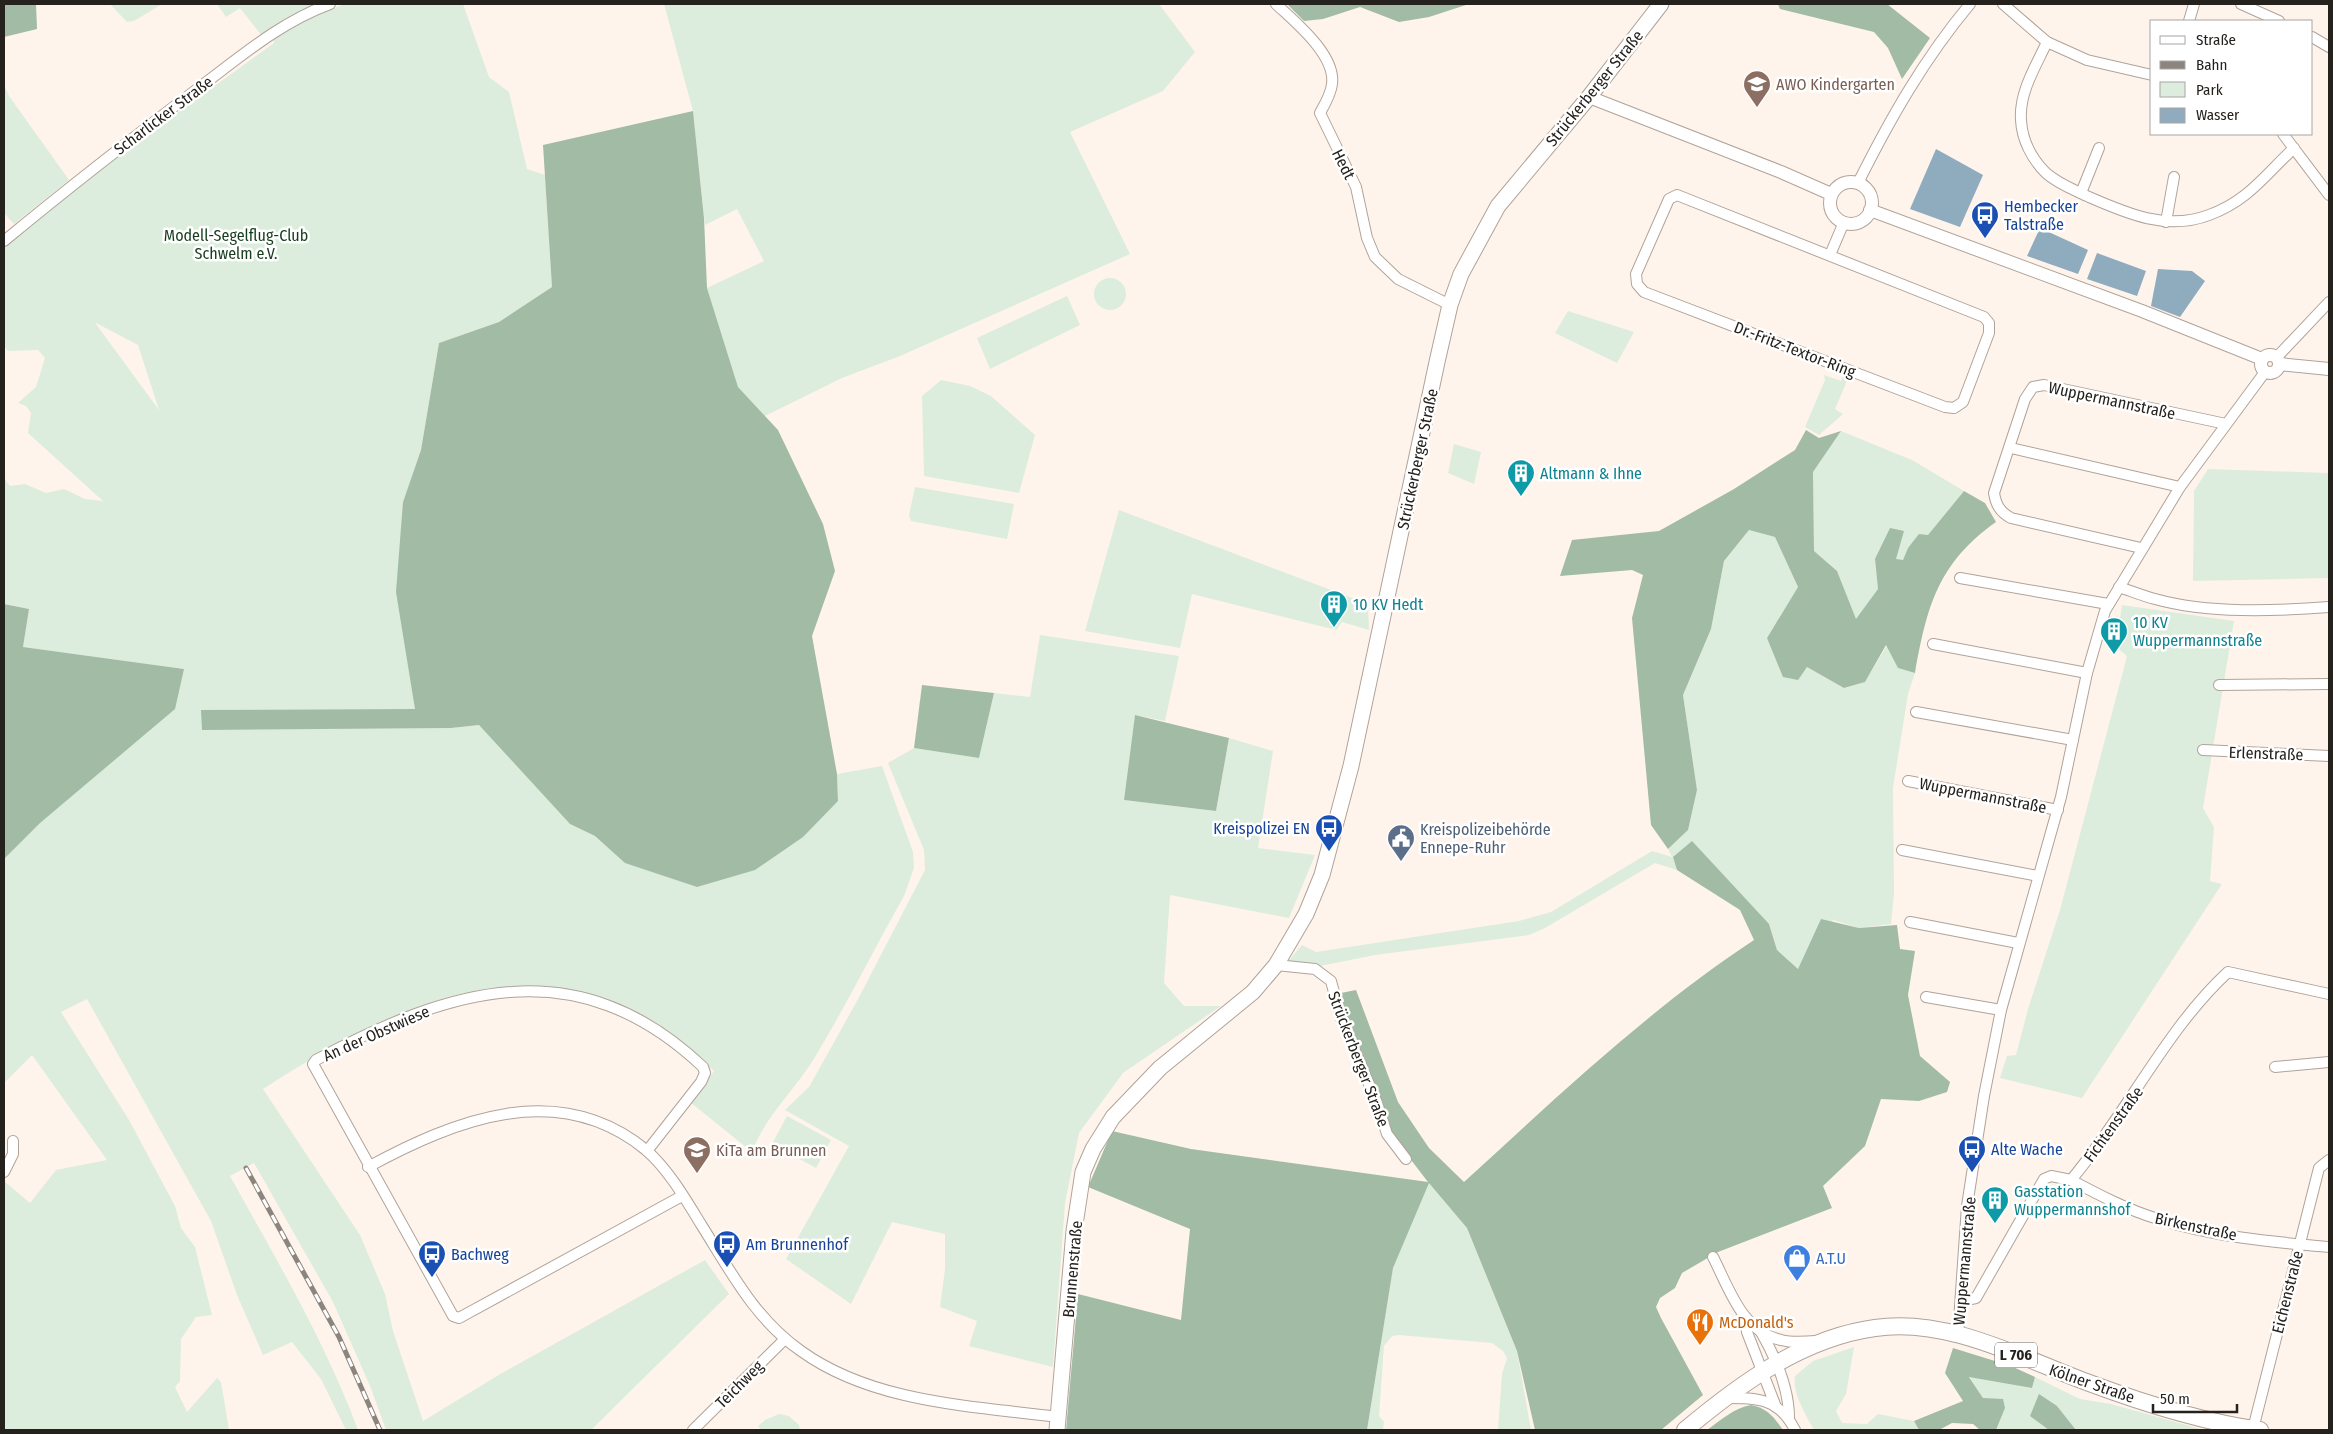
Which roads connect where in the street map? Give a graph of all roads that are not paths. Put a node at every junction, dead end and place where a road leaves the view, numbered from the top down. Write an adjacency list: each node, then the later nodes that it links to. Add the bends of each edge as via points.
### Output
1 (330, 4): 26 (street, Scharlicker Straße, via 297,18 264,39 82,176)
2 (1276, 4): 29 (street, Hedt, via 1312,38 1331,68 1333,84 1320,113 1356,187 1367,238 1375,257 1398,279)
3 (1661, 4): 14 (main road, Strückerberger Straße)
4 (1970, 4): 19 (street, via 1914,78)
5 (2004, 4): 11 (street)
6 (2194, 4): 8 (street)
7 (2241, 4): 9 (street)
8 (2190, 20)
9 (2277, 20)
10 (2313, 37): 12 (street)
11 (2047, 42): 13 (street, via 2087,60); 20 (street, via 2022,101 2021,120 2027,147 2048,175)
12 (2329, 47)
13 (2150, 75)
14 (1589, 97): 21 (street); 29 (main road, Strückerberger Straße, via 1498,206 1461,274)
15 (2284, 135): 17 (street)
16 (2099, 148): 20 (street)
17 (2294, 148): 22 (street); 25 (street, via 2241,200 2209,215)
18 (2174, 177): 25 (street)
19 (1858, 184): 21 (street, via 1841,184); 23 (street, via 1870,196)
20 (2081, 193): 25 (street, via 2145,219)
21 (1832, 194): 24 (street, via 1830,208)
22 (2329, 195)
23 (1870, 210): 24 (street, via 1861,221); 31 (street, via 2142,311)
24 (1844, 222): 27 (street)
25 (2166, 222)
26 (4, 240)
27 (1830, 255): 27 (street, Dr.-Fritz-Textor-Ring, via 1677,195 1669,199 1635,280 1644,292 1945,407 1960,406 1989,333 1988,320)
28 (2329, 302): 30 (street)
29 (1450, 304): 55 (main road, Strückerberger Straße, via 1333,839 1306,914)
30 (2277, 361): 31 (street, via 2270,355); 32 (street)
31 (2264, 366): 33 (street, Wuppermannstraße)
32 (2329, 369)
33 (2226, 424): 34 (street, Wuppermannstraße, via 2044,385 2033,387 2025,399); 35 (street, Wuppermannstraße)
34 (2010, 448): 35 (street); 36 (street, Wuppermannstraße, via 1994,493 2002,513 2011,518)
35 (2180, 487): 36 (street, Wuppermannstraße)
36 (2141, 548): 38 (street, Wuppermannstraße)
37 (1960, 578): 39 (street)
38 (2118, 587): 39 (street, Wuppermannstraße); 40 (street, via 2156,600 2189,605 2267,609)
39 (2108, 604): 42 (street, Wuppermannstraße)
40 (2329, 607)
41 (1933, 644): 42 (street)
42 (2087, 673): 46 (street, Wuppermannstraße)
43 (2329, 684): 44 (street)
44 (2219, 686)
45 (1916, 712): 46 (street)
46 (2073, 740): 50 (street, Wuppermannstraße)
47 (2203, 750): 48 (street, Erlenstraße)
48 (2329, 756)
49 (1908, 781): 50 (street, Wuppermannstraße)
50 (2058, 810): 52 (street, Wuppermannstraße)
51 (1902, 850): 52 (street)
52 (2038, 876): 54 (street, Wuppermannstraße)
53 (1910, 922): 54 (street)
54 (2018, 943): 58 (street, Wuppermannstraße)
55 (1276, 965): 61 (main road, Strückerberger Straße, via 1253,992 1160,1068); 64 (street, Strückerberger Straße, via 1315,970 1331,981 1341,1018 1387,1134)
56 (2329, 994): 68 (street, Fichtenstraße, via 2228,972 2171,1040 2108,1133)
57 (1926, 997): 58 (street)
58 (2000, 1010): 73 (street, Wuppermannstraße, via 1972,1173 1961,1270)
59 (2329, 1062): 60 (street)
60 (2275, 1067)
61 (1113, 1117): 84 (main road, Brunnenstraße, via 1083,1172 1074,1232)
62 (13, 1140): 67 (street, via 14,1154)
63 (647, 1151): 66 (street, via 600,1123 563,1113 520,1111 444,1130); 66 (street, An der Obstwiese, via 701,1082 705,1073 703,1067 668,1037 613,1008 584,998 523,991 485,994 432,1008 387,1024 316,1060 314,1070); 69 (street, via 669,1174)
64 (1406, 1159)
65 (2329, 1160): 70 (street, Eichenstraße, via 2319,1168)
66 (368, 1166): 69 (street, via 453,1316 459,1318)
67 (4, 1172)
68 (2071, 1180): 70 (street, Birkenstraße, via 2158,1219 2217,1233); 73 (street, via 2051,1176 2044,1179 1976,1298)
69 (682, 1196): 77 (street, via 752,1306)
70 (2299, 1244): 71 (street, Birkenstraße); 88 (street, Eichenstraße)
71 (2329, 1247)
72 (1713, 1257): 74 (street)
73 (1961, 1301): 76 (street, Wuppermannstraße)
74 (1746, 1319): 75 (street); 80 (street, via 1747,1332)
75 (1759, 1330): 78 (street, via 1781,1340); 79 (street)
76 (1958, 1335): 78 (main road, Kölner Straße / L 706, via 1892,1327); 88 (main road, Kölner Straße / L 706, via 2131,1397)
77 (785, 1339): 84 (street, via 801,1352 864,1383); 85 (street, Teichweg)
78 (1825, 1341): 79 (main road, Kölner Straße / L 706)
79 (1776, 1363): 80 (main road, Kölner Straße / L 706); 83 (street, via 1789,1401)
80 (1761, 1372): 81 (main road, Kölner Straße / L 706); 82 (street)
81 (1723, 1398): 82 (street, via 1756,1398); 86 (main road, Kölner Straße / L 706)
82 (1776, 1407): 83 (street)
83 (1789, 1418): 87 (street)
84 (1058, 1424)
85 (693, 1430)
86 (1685, 1430)
87 (1794, 1430)
88 (2256, 1430)

